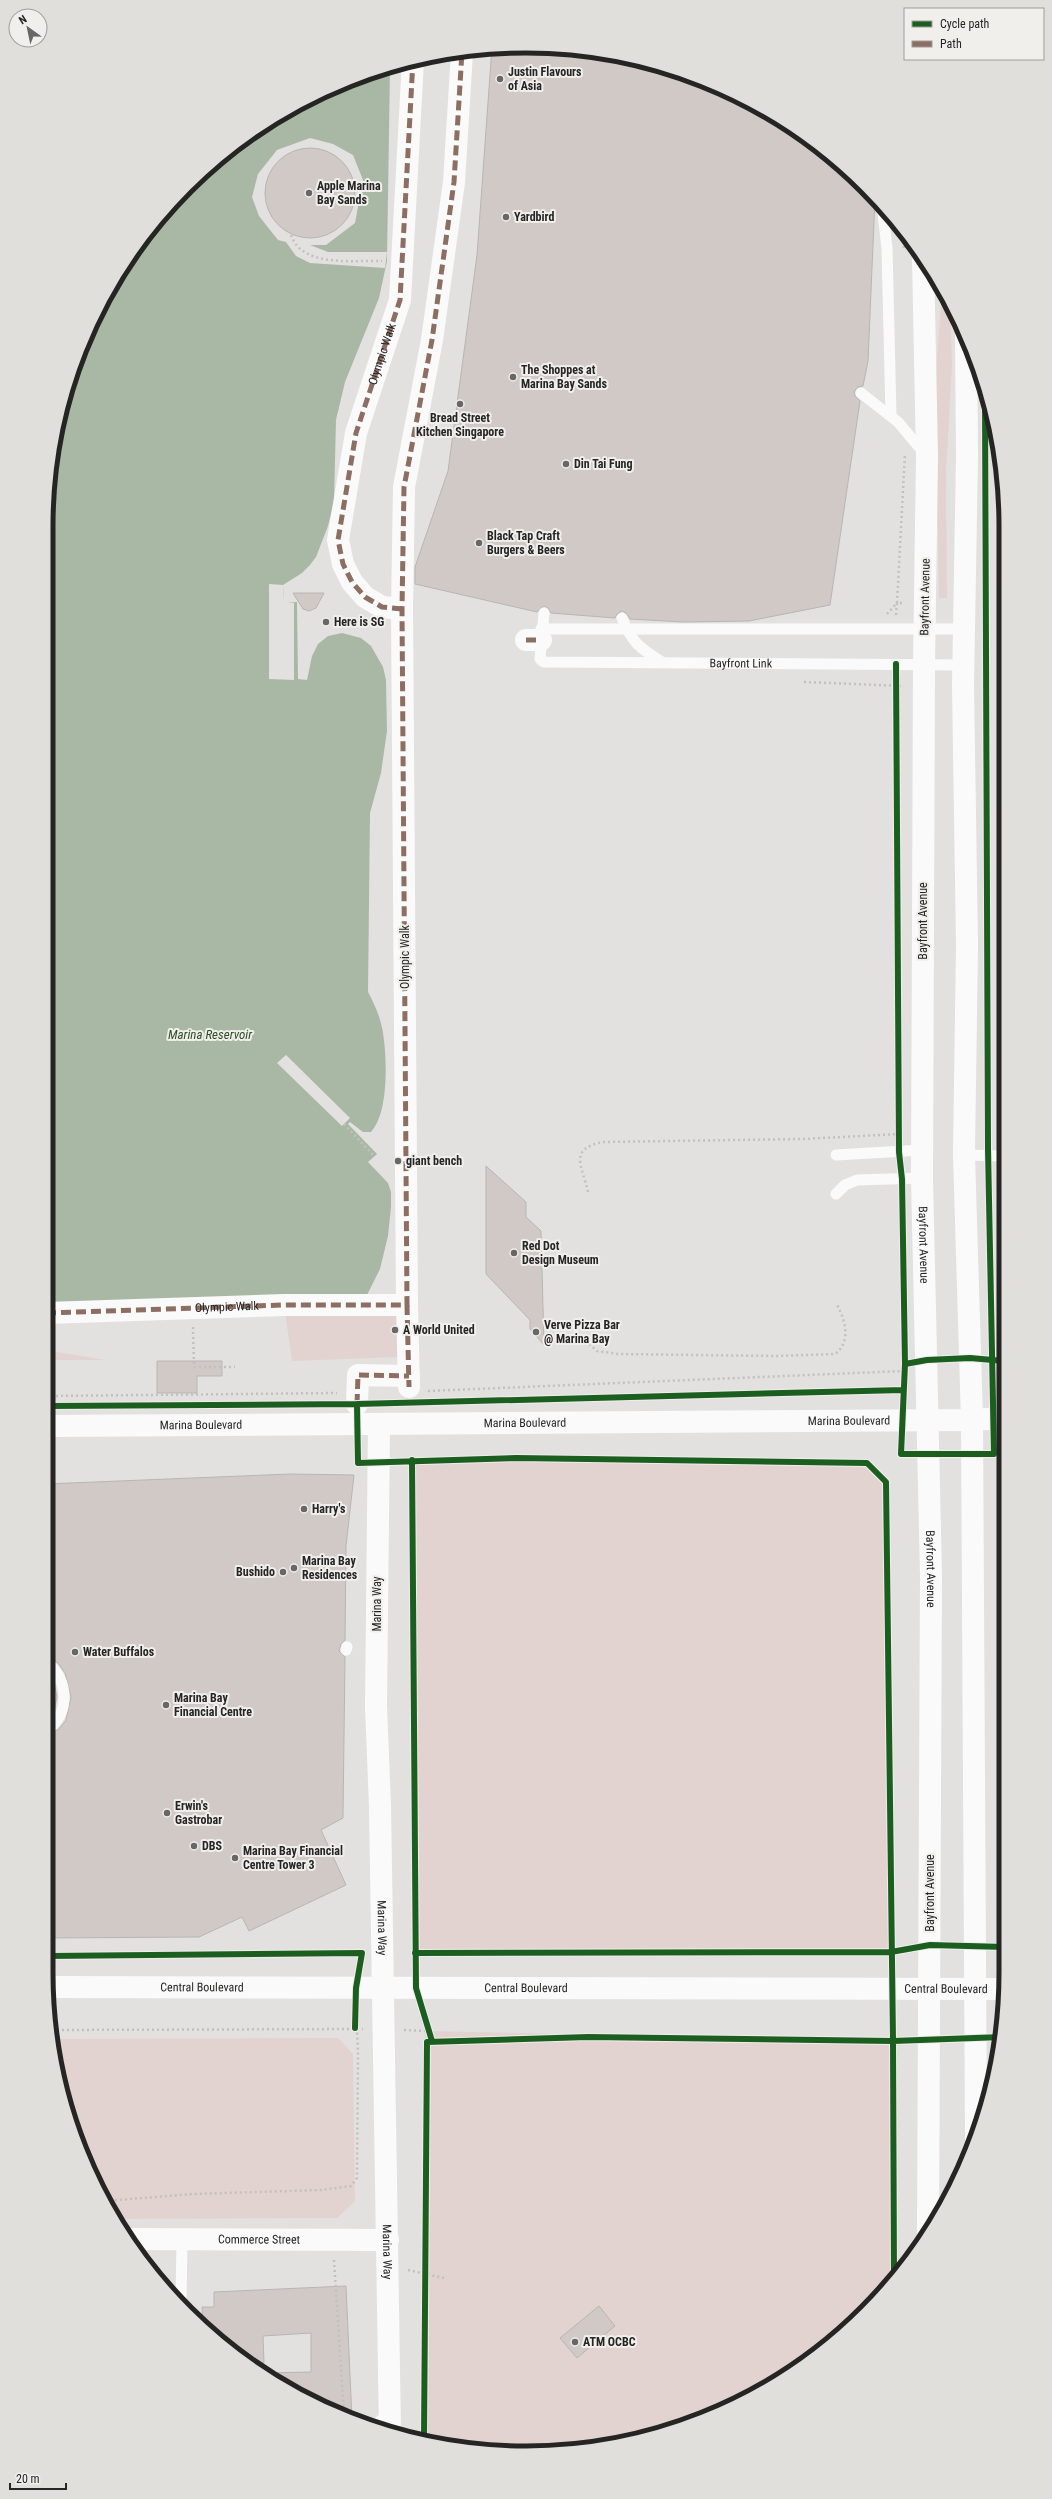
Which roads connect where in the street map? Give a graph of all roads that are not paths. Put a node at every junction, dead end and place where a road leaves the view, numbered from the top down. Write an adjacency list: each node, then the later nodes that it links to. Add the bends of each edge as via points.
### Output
1 (462, 57): 9 (main road, Olympic Walk, via 454,182 432,340 404,487)
2 (413, 67): 9 (main road, Olympic Walk, via 400,300 356,433 338,540 343,564 352,582 365,597 382,606)
3 (883, 216): 7 (lane, via 887,248)
4 (923, 270): 8 (main road, Bayfront Avenue)
5 (966, 354): 14 (main road)
6 (861, 393): 7 (lane)
7 (891, 415): 8 (lane)
8 (927, 457): 13 (main road, Bayfront Avenue)
9 (402, 610): 25 (main road, Olympic Walk)
10 (544, 613): 15 (lane)
11 (622, 618): 12 (lane)
12 (627, 629): 13 (lane); 15 (lane); 16 (lane, via 637,646)
13 (924, 629): 14 (lane); 17 (main road, Bayfront Avenue)
14 (965, 629): 18 (main road)
15 (536, 636): 16 (lane, Bayfront Link, via 540,660 544,662)
16 (662, 662): 17 (lane, Bayfront Link)
17 (924, 665): 18 (lane, Bayfront Link); 19 (main road, Bayfront Avenue)
18 (963, 665): 21 (main road, via 967,944)
19 (922, 1150): 20 (lane); 23 (main road, Bayfront Avenue)
20 (836, 1155)
21 (964, 1155): 22 (lane); 30 (main road)
22 (999, 1156)
23 (922, 1178): 24 (lane, via 857,1180 845,1185); 29 (main road, Bayfront Avenue)
24 (836, 1194)
25 (407, 1305): 26 (main road, Olympic Walk); 27 (main road, Olympic Walk, via 415,1385 358,1375)
26 (53, 1313)
27 (358, 1398)
28 (999, 1418): 30 (main road, Marina Boulevard)
29 (929, 1420): 30 (main road, Marina Boulevard); 31 (main road, Marina Boulevard); 37 (main road, Bayfront Avenue, via 932,1662)
30 (972, 1420): 38 (main road)
31 (379, 1424): 32 (main road, Marina Boulevard); 36 (main road, Marina Way, via 376,1706)
32 (53, 1426)
33 (53, 1669): 34 (lane, via 63,1689 64,1709)
34 (53, 1724)
35 (53, 1987): 36 (main road, Central Boulevard)
36 (383, 1988): 37 (main road, Central Boulevard); 44 (main road, Marina Way)
37 (930, 1989): 38 (main road, Central Boulevard); 41 (main road, Bayfront Avenue)
38 (974, 1989): 39 (main road, Central Boulevard); 40 (main road)
39 (998, 1989)
40 (976, 2119)
41 (928, 2222)
42 (135, 2239): 43 (main road, Commerce Street)
43 (182, 2239): 44 (main road, Commerce Street); 45 (lane)
44 (388, 2240): 46 (main road, Marina Way)
45 (181, 2296)
46 (389, 2422)

